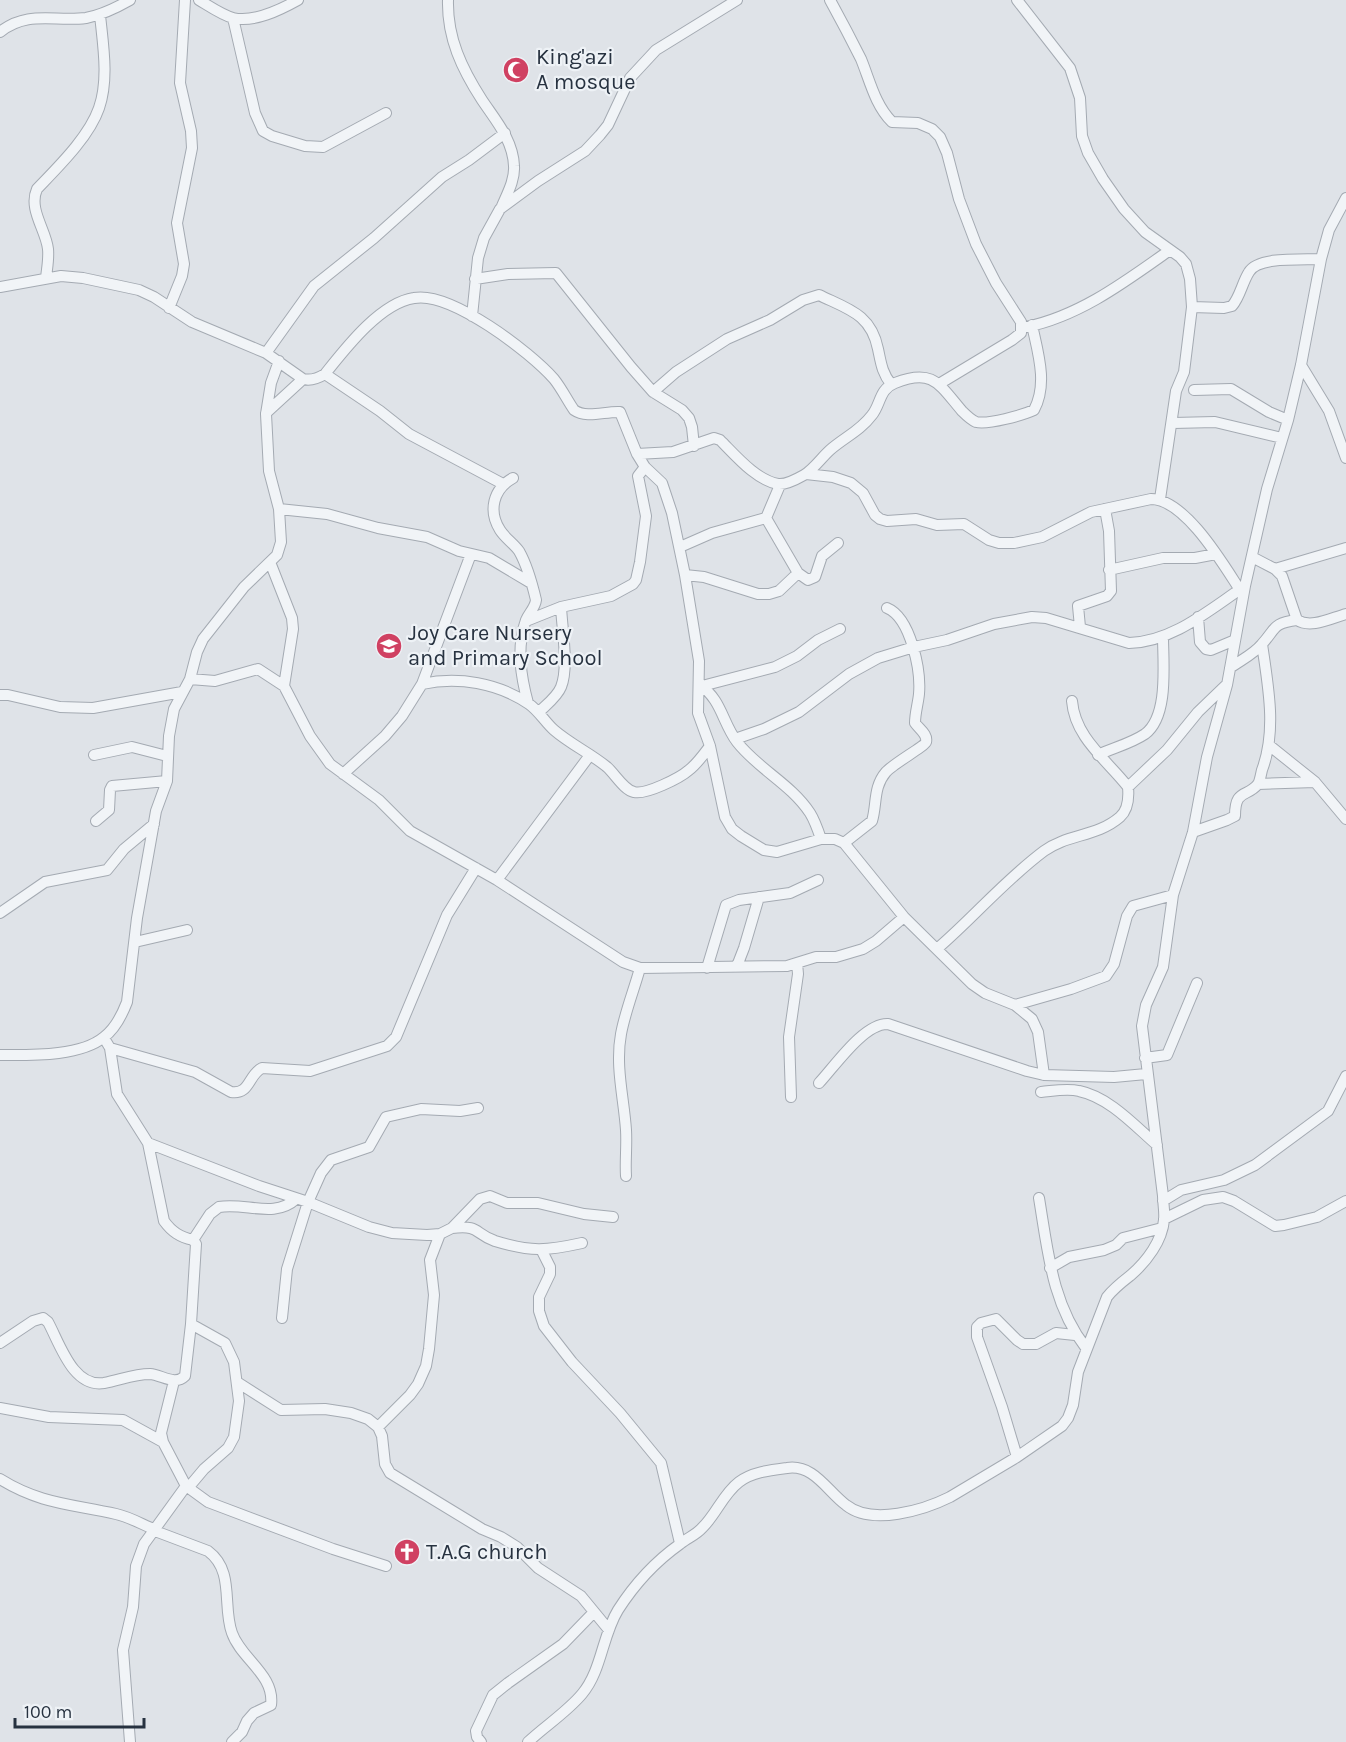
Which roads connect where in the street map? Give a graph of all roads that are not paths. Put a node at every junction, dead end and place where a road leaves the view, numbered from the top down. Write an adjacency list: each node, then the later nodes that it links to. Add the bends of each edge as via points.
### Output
1 (130, 0): 9 (street)
2 (185, 0): 22 (street, via 180,83 192,148 177,224 184,264)
3 (199, 0): 10 (street)
4 (298, 0): 10 (street, via 266,15)
5 (448, 0): 13 (street, via 456,52)
6 (737, 0): 15 (street, via 656,50 630,78 600,135 585,151)
7 (830, 0): 24 (street, via 885,115 892,122 918,123 940,138 976,244 996,282)
8 (1017, 0): 16 (street, via 1070,68 1080,98 1082,136 1103,179 1145,232)
9 (100, 15): 11 (street, via 20,20); 18 (street, via 104,58 100,106 83,138 35,195 48,251)
10 (233, 18): 12 (street, via 263,131 313,148 323,147)
11 (0, 32)
12 (386, 113)
13 (505, 133): 15 (street, via 515,168); 25 (street, via 442,177 314,286)
14 (1346, 198): 17 (street, via 1329,230)
15 (500, 209): 19 (street, via 484,238)
16 (1170, 250): 21 (street, via 1185,264); 24 (street, via 1092,302)
17 (1321, 259): 21 (street, via 1255,265 1232,306); 27 (street)
18 (45, 278): 20 (street); 22 (street, via 83,278 139,290)
19 (475, 279): 23 (street); 33 (street, via 556,273)
20 (0, 287)
21 (1192, 307): 36 (street, via 1185,372 1176,391)
22 (169, 308): 25 (street, via 192,322)
23 (472, 316): 28 (street, via 442,300 412,298 358,334); 39 (street, via 537,362 577,413 620,412)
24 (1027, 326): 31 (street, via 1012,340); 31 (street, via 1039,354 1042,379 1035,410 975,422)
25 (266, 353): 26 (street)
26 (279, 361): 29 (street); 34 (street)
27 (1301, 364): 35 (street); 40 (street, via 1329,411)
28 (325, 375): 29 (street, via 309,381); 59 (street, via 409,434 508,481 493,501 492,510 498,527 525,562)
29 (303, 379): 34 (street)
30 (891, 384): 31 (street, via 917,376); 33 (street, via 883,373 876,340 865,320 819,295 727,339); 42 (street, via 863,427 836,445)
31 (939, 384)
32 (1194, 390): 35 (street, via 1231,389)
33 (653, 392): 38 (street, via 689,418)
34 (266, 414): 45 (street, via 269,471)
35 (1288, 420): 37 (street)
36 (1173, 423): 37 (street, via 1215,422); 44 (street)
37 (1282, 438): 53 (street)
38 (694, 446): 39 (street, via 673,452); 43 (street, via 714,438 720,440 757,474)
39 (637, 454): 41 (street)
40 (1346, 459)
41 (645, 467): 49 (street, via 662,483); 61 (street, via 638,476 646,516 636,580 611,596)
42 (806, 474): 43 (street); 46 (street, via 850,483 880,519 964,524 999,543 1042,537 1077,518)
43 (780, 484): 47 (street)
44 (1160, 500): 46 (street); 52 (street, via 1185,517)
45 (279, 509): 51 (street, via 327,514 427,537); 54 (street, via 281,542)
46 (1105, 509): 56 (street)
47 (766, 518): 49 (street, via 712,533); 57 (street)
48 (838, 543): 57 (street, via 822,556 812,580)
49 (680, 547): 58 (street)
50 (1346, 548): 55 (street)
51 (471, 554): 59 (street, via 489,558); 75 (street)
52 (1216, 554): 56 (street, via 1163,558); 60 (street)
53 (1252, 557): 55 (street); 60 (street)
54 (270, 562): 74 (street, via 211,627 197,652); 78 (street, via 292,618)
55 (1275, 569): 65 (street, via 1282,576)
56 (1109, 570): 67 (street, via 1109,594 1078,606)
57 (798, 573): 58 (street, via 779,591 769,594)
58 (685, 575): 76 (street)
59 (531, 583): 66 (street, via 536,604)
60 (1242, 588): 64 (street); 70 (street)
61 (561, 607): 66 (street); 83 (street, via 562,683)
62 (887, 608): 72 (street, via 899,616)
63 (1346, 614): 65 (street, via 1311,624)
64 (1198, 617): 69 (street); 70 (street, via 1203,647 1211,650)
65 (1297, 620): 71 (street, via 1278,625)
66 (526, 621): 82 (street, via 520,668)
67 (1080, 627): 69 (street, via 1129,643); 72 (street, via 1032,617)
68 (840, 629): 76 (street, via 775,668)
69 (1163, 636): 89 (street, via 1161,710 1153,727 1140,738)
70 (1235, 640): 73 (street)
71 (1262, 644): 73 (street); 86 (street)
72 (914, 647): 84 (street, via 861,666 799,712); 101 (street, via 919,692 915,723 926,736 926,742 884,774 874,796 872,821)
73 (1230, 668): 77 (street)
74 (190, 679): 78 (street, via 215,681 258,669); 79 (street)
75 (422, 684): 82 (street, via 478,683); 91 (street, via 385,736)
76 (700, 685): 84 (street, via 717,703); 85 (street, via 698,713)
77 (1227, 685): 95 (street); 99 (street, via 1207,757)
78 (284, 686): 91 (street, via 310,736 330,764)
79 (182, 692): 80 (street, via 93,708 60,707); 90 (street, via 171,721)
80 (0, 695)
81 (1072, 701): 89 (street, via 1077,723)
82 (528, 703): 83 (street)
83 (539, 712): 88 (street, via 552,729)
84 (735, 739): 100 (street, via 805,806)
85 (710, 746): 88 (street, via 679,777 636,792); 100 (street, via 725,817 732,829 764,850 777,852)
86 (1270, 746): 93 (street); 94 (street)
87 (94, 755): 90 (street, via 132,747)
88 (590, 755): 103 (street)
89 (1098, 755): 95 (street)
90 (167, 756): 92 (street)
91 (343, 774): 102 (street, via 410,831)
92 (167, 781): 97 (street, via 112,786 109,810); 98 (street)
93 (1315, 782): 94 (street); 96 (street)
94 (1258, 784): 99 (street, via 1241,795 1235,816)
95 (1128, 787): 111 (street, via 1122,815 1105,829 1044,851)
96 (1346, 819)
97 (96, 821)
98 (154, 824): 107 (street, via 124,849 107,870 45,882); 110 (street)
99 (1193, 832): 105 (street)
100 (821, 839): 101 (street)
101 (844, 843): 108 (street)
102 (476, 868): 103 (street); 119 (street, via 447,915 396,1037 387,1046 310,1071 262,1068 245,1089 236,1093 195,1072)
103 (497, 880): 114 (street, via 608,953)
104 (818, 880): 106 (street, via 790,893)
105 (1173, 895): 117 (street, via 1133,906 1114,964 1106,976); 121 (street, via 1163,967 1146,1005 1142,1026)
106 (759, 897): 113 (street); 115 (street, via 726,905)
107 (0, 914)
108 (904, 917): 111 (street); 112 (street, via 863,949)
109 (187, 930): 110 (street)
110 (135, 942): 118 (street, via 127,1002 123,1014)
111 (938, 948): 117 (street, via 972,984)
112 (797, 963): 113 (street); 127 (street, via 789,1037)
113 (737, 966): 115 (street)
114 (640, 968): 115 (street); 131 (street, via 620,1042)
115 (707, 968)
116 (1197, 983): 121 (street, via 1167,1055)
117 (1015, 1005): 123 (street, via 1032,1019 1038,1032)
118 (104, 1038): 119 (street); 120 (street, via 50,1054)
119 (110, 1048): 129 (street, via 117,1094)
120 (0, 1055)
121 (1145, 1058): 122 (street)
122 (1146, 1074): 123 (street); 130 (street)
123 (1044, 1075): 125 (street, via 881,1024 869,1030)
124 (1346, 1076): 134 (street, via 1328,1111 1255,1165 1224,1180 1182,1190)
125 (819, 1083)
126 (1041, 1092): 130 (street, via 1077,1090 1094,1096)
127 (791, 1097)
128 (478, 1108): 136 (street, via 422,1109 386,1117 369,1146 327,1163)
129 (148, 1143): 133 (street); 141 (street, via 164,1221 170,1230)
130 (1157, 1145): 134 (street)
131 (627, 1176)
132 (1039, 1198): 144 (street)
133 (296, 1199): 136 (street); 141 (street, via 281,1208 219,1207)
134 (1163, 1201): 138 (street)
135 (1346, 1201): 138 (street, via 1317,1217 1275,1226 1223,1197 1203,1200)
136 (308, 1202): 140 (street, via 392,1233); 145 (street, via 287,1269)
137 (613, 1216): 139 (street, via 538,1203 507,1203 490,1196 480,1199)
138 (1163, 1223): 144 (street, via 1120,1239 1104,1250 1070,1257); 149 (street, via 1150,1254 1107,1297)
139 (452, 1228): 140 (street); 143 (street, via 468,1226 494,1240)
140 (440, 1234): 153 (street, via 430,1260 434,1285 426,1366 410,1395)
141 (194, 1240): 146 (street)
142 (582, 1243): 143 (street)
143 (542, 1251): 159 (street, via 550,1267 539,1297 544,1326 661,1463)
144 (1050, 1268): 147 (street, via 1060,1304)
145 (282, 1318)
146 (191, 1324): 150 (street, via 185,1376); 151 (street, via 225,1343 234,1362)
147 (1076, 1335): 149 (street); 155 (street, via 1056,1333 1031,1345 1017,1340 996,1319 977,1327)
148 (0, 1343): 150 (street, via 43,1318 75,1373 85,1381 105,1383 152,1374)
149 (1086, 1348): 155 (street, via 1068,1418)
150 (174, 1381): 154 (street, via 161,1433)
151 (237, 1382): 153 (street, via 281,1410 351,1413); 157 (street, via 234,1437 228,1448)
152 (0, 1408): 154 (street, via 49,1417 123,1420)
153 (378, 1427): 161 (street, via 390,1473 517,1547 538,1568 581,1596)
154 (163, 1442): 157 (street)
155 (1017, 1457): 159 (street, via 933,1505 876,1515 857,1512 846,1505 805,1469 790,1467 763,1472 738,1482 702,1528)
156 (0, 1479): 158 (street, via 40,1499 119,1515)
157 (187, 1487): 158 (street); 160 (street, via 208,1502)
158 (155, 1531): 163 (street, via 144,1544 136,1566 133,1607 123,1650); 164 (street, via 215,1557 225,1575 227,1618 233,1635 270,1691 271,1705 254,1713)
159 (680, 1543): 162 (street, via 630,1593)
160 (386, 1566)
161 (594, 1612): 162 (street); 165 (street, via 563,1644 493,1695 476,1731)
162 (609, 1630): 166 (street, via 583,1692)
163 (130, 1742)
164 (232, 1742)
165 (481, 1742)
166 (528, 1742)

